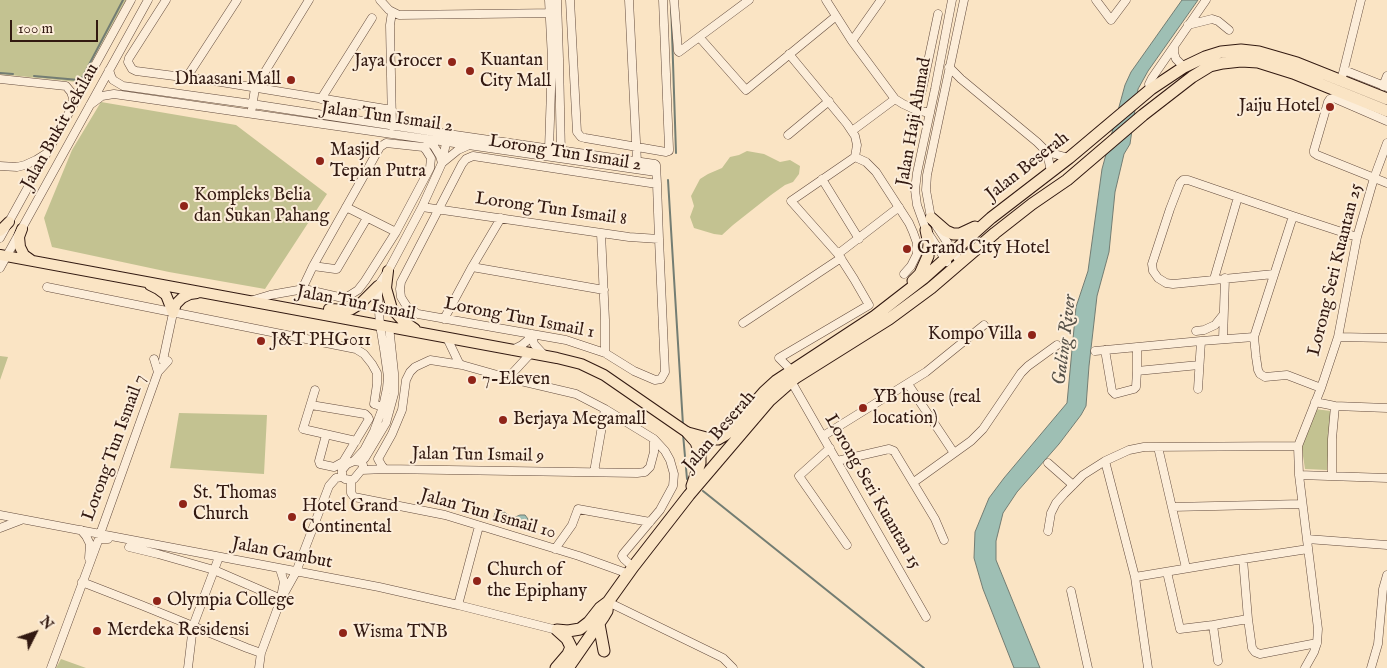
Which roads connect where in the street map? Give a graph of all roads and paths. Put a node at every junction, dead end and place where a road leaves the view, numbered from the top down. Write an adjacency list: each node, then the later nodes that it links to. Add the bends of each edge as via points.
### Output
1 (131, 0): 51 (street, Jalan Bukit Sekilau)
2 (148, 0): 37 (street, Jalan Bukit Sekilau)
3 (166, 0): 40 (street, via 128,62 136,71)
4 (237, 0): 40 (street)
5 (309, 0): 43 (street)
6 (380, 0): 22 (street)
7 (549, 0): 23 (street)
8 (557, 0): 23 (street)
9 (570, 0): 33 (street)
10 (630, 0): 66 (street)
11 (663, 0): 66 (street, via 668,151)
12 (674, 0): 29 (street, via 678,51)
13 (749, 0): 29 (street)
14 (826, 0): 25 (street)
15 (881, 0): 30 (street)
16 (952, 0): 55 (street, Jalan Haji Ahmad)
17 (964, 0): 35 (street, Jalan Haji Ahmad)
18 (1096, 0): 19 (street, via 1111,20)
19 (1126, 0)
20 (1206, 0): 27 (street)
21 (1361, 0): 38 (street)
22 (392, 12): 23 (street, via 399,15); 52 (street)
23 (553, 13): 34 (street); 67 (street)
24 (938, 14): 53 (street)
25 (835, 16): 30 (street); 32 (street)
26 (372, 18): 45 (street)
27 (1188, 25): 28 (street, via 1212,20); 31 (street)
28 (1229, 30)
29 (700, 38): 32 (street, via 746,90)
30 (852, 41): 46 (street)
31 (1174, 47): 36 (street, via 1176,59); 44 (street, via 1152,78)
32 (789, 54): 48 (street)
33 (573, 58): 34 (street); 66 (street, via 577,132 585,138)
34 (559, 59): 68 (street)
35 (949, 67): 70 (street); 91 (street, Jalan Haji Ahmad, via 927,175)
36 (1184, 68): 38 (highway, Jalan Beserah, via 1206,56 1241,50 1260,52); 44 (highway, Jalan Beserah)
37 (109, 70): 49 (street, Jalan Tun Ismail 2, via 113,80 123,86); 50 (street, Jalan Bukit Sekilau)
38 (1342, 76): 42 (street); 47 (highway, Jalan Beserah)
39 (1387, 76): 42 (street)
40 (187, 78): 43 (street)
41 (0, 79): 51 (street, via 66,86 73,95)
42 (1385, 86)
43 (255, 88): 45 (street); 49 (street)
44 (1151, 90): 72 (highway, Jalan Beserah)
45 (321, 99): 52 (street)
46 (895, 99): 53 (street); 59 (street)
47 (1387, 99)
48 (829, 102): 59 (street); 61 (street)
49 (252, 104): 56 (street); 58 (street, Jalan Tun Ismail 2)
50 (90, 105): 56 (street, Jalan Tun Ismail 2, via 102,96 114,94); 95 (street, Jalan Bukit Sekilau)
51 (73, 107): 69 (street, Jalan Bukit Sekilau)
52 (392, 110): 58 (street)
53 (916, 110): 55 (street)
54 (1387, 111): 109 (highway, Jalan Beserah, via 1258,62 1210,66 1143,115 1067,180 1032,204)
55 (930, 113): 91 (street, Jalan Haji Ahmad, via 916,190)
56 (250, 114): 58 (street, Jalan Tun Ismail 2)
57 (1387, 121): 79 (street, via 1330,99 1314,150 1317,156)
58 (392, 130): 60 (street, Jalan Tun Ismail 2); 62 (street, Jalan Tun Ismail 2); 63 (street)
59 (852, 131): 71 (street, via 857,145)
60 (446, 135): 62 (street, Jalan Tun Ismail 2); 65 (street, Jalan Tun Ismail 2); 67 (street, Jalan Tun Ismail 2); 75 (street)
61 (788, 135)
62 (424, 139): 75 (street, via 434,146)
63 (391, 143): 84 (street, via 380,147); 98 (street, via 423,147 431,158 430,168)
64 (1387, 143): 79 (street, Lorong Seri Kuantan 25)
65 (469, 146): 73 (street, Jalan Tun Ismail 2); 75 (street)
66 (636, 146): 74 (street)
67 (549, 149): 68 (street, Jalan Tun Ismail 2)
68 (561, 150): 73 (street); 74 (street, Jalan Tun Ismail 2)
69 (49, 151): 76 (street, via 24,165); 93 (street, Jalan Bukit Sekilau)
70 (1047, 152): 72 (street); 78 (street)
71 (855, 157): 80 (street); 85 (street, via 871,166)
72 (1069, 158): 78 (highway, Jalan Beserah)
73 (560, 159): 77 (street, Jalan Tun Ismail 2)
74 (637, 162): 77 (street, Jalan Tun Ismail 2)
75 (442, 163): 86 (street)
76 (0, 166)
77 (656, 168): 82 (street)
78 (1051, 172): 92 (highway, Jalan Beserah)
79 (1374, 178): 81 (street); 100 (street, Lorong Seri Kuantan 25)
80 (822, 180): 103 (street); 105 (street, via 791,201)
81 (1387, 183)
82 (656, 184): 87 (street, Lorong Tun Ismail 2, via 473,156 462,164); 102 (street)
83 (1238, 197): 88 (street); 116 (street); 116 (street, via 1182,180 1152,264 1158,278 1166,283)
84 (346, 207): 89 (street); 108 (street)
85 (899, 207): 94 (street); 103 (street)
86 (422, 208): 87 (street, Lorong Tun Ismail 8); 112 (street)
87 (439, 209): 90 (street, Lorong Tun Ismail 8); 128 (street, Lorong Tun Ismail 1, via 400,289 401,297 414,313)
88 (1293, 216): 100 (street); 114 (street)
89 (367, 218): 98 (street); 108 (street, via 337,269)
90 (501, 218): 99 (street, Lorong Tun Ismail 8); 110 (street)
91 (926, 218): 92 (highway, via 953,234 960,234); 94 (street); 96 (street, Jalan Haji Ahmad); 106 (street, Jalan Haji Ahmad)
92 (991, 218): 106 (highway, Jalan Beserah)
93 (9, 222): 97 (main road); 101 (street, Jalan Bukit Sekilau)
94 (909, 223): 113 (street, via 917,243 917,254)
95 (22, 229): 104 (street, Jalan Bukit Sekilau); 107 (main road, via 20,247)
96 (926, 230): 106 (street, Jalan Haji Ahmad); 124 (highway, via 928,256 920,274)
97 (0, 231)
98 (396, 232): 120 (street, via 365,281 348,297)
99 (601, 233): 102 (street, Lorong Tun Ismail 8); 121 (street)
100 (1357, 236): 136 (street, Lorong Seri Kuantan 25)
101 (0, 238)
102 (659, 239): 147 (street, Lorong Tun Ismail 1, via 665,372 661,379 655,380)
103 (859, 239): 105 (street)
104 (4, 255): 107 (main road, Jalan Tun Ismail); 111 (street, Jalan Bukit Sekilau)
105 (840, 256): 129 (street); 154 (street, Lorong Seri Kuantan 15, via 868,305 779,358)
106 (949, 256): 109 (street, Jalan Haji Ahmad); 109 (street); 124 (highway, Jalan Beserah)
107 (32, 260): 117 (main road, Jalan Tun Ismail)
108 (313, 266): 120 (street)
109 (957, 266): 154 (highway, Jalan Beserah, via 889,319)
110 (472, 267): 121 (street); 128 (street)
111 (0, 268)
112 (388, 271): 118 (street); 133 (main road, via 386,288 392,309 402,320)
113 (904, 274)
114 (1274, 274): 115 (street); 135 (street)
115 (1225, 278): 116 (street); 127 (street)
116 (1214, 279)
117 (140, 280): 122 (main road, Jalan Tun Ismail); 126 (main road, via 166,295)
118 (378, 286): 125 (main road, via 350,310 311,307); 131 (street)
119 (47, 287): 126 (street)
120 (304, 289): 123 (street)
121 (604, 290): 147 (street)
122 (204, 292): 123 (main road, Jalan Tun Ismail); 126 (main road, via 182,298)
123 (250, 301): 125 (main road, Jalan Tun Ismail)
124 (894, 302): 154 (highway, Jalan Beserah)
125 (301, 310): 131 (main road, Jalan Tun Ismail)
126 (173, 313): 149 (street, Lorong Tun Ismail 7); 163 (street, via 356,349 364,354 377,373 374,404)
127 (1223, 315): 132 (street, via 1215,325); 139 (street)
128 (444, 319): 134 (street, Lorong Tun Ismail 1)
129 (743, 323)
130 (984, 325): 156 (street)
131 (384, 326): 133 (main road, Jalan Tun Ismail); 163 (street, via 388,377); 166 (street, via 395,384)
132 (1196, 331)
133 (423, 333): 137 (main road, Jalan Tun Ismail)
134 (532, 334): 143 (street); 147 (street, Lorong Tun Ismail 1, via 566,340); 148 (street, via 534,344)
135 (1254, 337): 139 (street); 157 (street, via 1260,374 1265,377 1287,375)
136 (1338, 337): 138 (street); 157 (street, Lorong Seri Kuantan 25)
137 (447, 338): 143 (main road, Jalan Tun Ismail); 150 (street)
138 (1387, 338)
139 (1223, 339): 140 (street)
140 (1201, 341): 142 (street); 151 (street)
141 (1057, 345): 176 (street, via 1021,373 983,429)
142 (1137, 347): 144 (street); 152 (street)
143 (512, 350): 146 (main road, Jalan Tun Ismail)
144 (1105, 350): 145 (street); 152 (street, via 1115,394 1136,387)
145 (1095, 351)
146 (531, 353): 148 (main road, Jalan Tun Ismail); 155 (street)
147 (605, 353)
148 (544, 356): 167 (main road, Jalan Tun Ismail, via 580,364 604,375)
149 (162, 360): 153 (street, Lorong Tun Ismail 7); 153 (street, Lorong Tun Ismail 7)
150 (462, 365): 155 (street); 168 (street, via 430,360 412,369)
151 (1199, 365): 152 (street); 158 (street)
152 (1137, 371)
153 (158, 372): 203 (street, Lorong Tun Ismail 7)
154 (791, 376): 167 (highway, Jalan Beserah, via 776,381 730,431 718,439); 170 (street, Lorong Seri Kuantan 15); 192 (highway, Jalan Beserah)
155 (508, 378): 165 (street, via 576,394)
156 (908, 384): 170 (street); 176 (street)
157 (1321, 388): 160 (street, Lorong Seri Kuantan 25)
158 (1198, 389)
159 (315, 390): 161 (street)
160 (1315, 402): 162 (street); 173 (street, Lorong Seri Kuantan 25)
161 (311, 405): 169 (street, via 303,429); 172 (street, via 365,414 368,419)
162 (1336, 406): 164 (street); 186 (street)
163 (383, 407): 182 (street)
164 (1387, 408)
165 (605, 409): 171 (street); 184 (street)
166 (382, 430): 168 (street); 182 (street)
167 (687, 432): 192 (highway, via 700,453 700,463)
168 (392, 434): 177 (street)
169 (326, 435): 172 (street); 181 (street, via 320,464 334,467)
170 (823, 436): 175 (street, Lorong Seri Kuantan 15)
171 (654, 439): 184 (street, Jalan Tun Ismail 9, via 653,462 645,472); 197 (street, via 665,451 674,474 673,486)
172 (356, 441): 181 (street)
173 (1298, 446): 174 (street); 185 (street, Lorong Seri Kuantan 25)
174 (1158, 447): 179 (street, via 1129,450); 194 (street)
175 (830, 448): 178 (street, Lorong Seri Kuantan 15); 208 (street, via 799,476)
176 (954, 453): 190 (street)
177 (378, 459): 182 (street); 183 (street)
178 (837, 461): 190 (street, via 889,449 896,452); 232 (street, Lorong Seri Kuantan 15)
179 (1105, 461): 191 (street); 225 (street)
180 (1048, 462): 191 (street)
181 (344, 464): 182 (street); 187 (street)
182 (360, 464): 183 (street, Jalan Tun Ismail 9); 189 (street)
183 (385, 469): 184 (street, Jalan Tun Ismail 9)
184 (594, 472)
185 (1299, 475): 186 (street); 193 (street, Lorong Seri Kuantan 25)
186 (1332, 475): 188 (street)
187 (342, 477): 189 (street); 222 (street, via 336,478 329,486)
188 (1387, 478)
189 (351, 480): 198 (street, Jalan Tun Ismail 10, via 354,497 445,515)
190 (914, 482): 207 (street)
191 (1073, 485): 202 (street, via 1056,503)
192 (689, 495): 204 (highway, Jalan Beserah)
193 (1302, 504): 194 (street); 206 (street, Lorong Seri Kuantan 25)
194 (1172, 507): 217 (street)
195 (0, 516): 196 (street, Jalan Gambut)
196 (23, 520): 199 (street); 201 (street, Jalan Gambut)
197 (650, 522): 200 (street); 212 (street, via 578,509 572,525)
198 (479, 526): 212 (street, Jalan Tun Ismail 10); 231 (street)
199 (0, 528)
200 (644, 529): 204 (street); 221 (street, via 622,556)
201 (81, 530): 203 (street, Jalan Gambut); 218 (street, via 90,544)
202 (1048, 531)
203 (100, 534): 205 (street, Jalan Gambut)
204 (660, 534): 221 (highway, Jalan Beserah)
205 (125, 539): 210 (street, Jalan Gambut); 218 (street, via 98,541)
206 (1307, 539): 209 (street); 213 (street, Lorong Seri Kuantan 25)
207 (944, 540)
208 (847, 545)
209 (1387, 545)
210 (139, 546): 211 (street); 214 (street, Jalan Gambut)
211 (129, 548)
212 (555, 549): 221 (street, Jalan Tun Ismail 10)
213 (1308, 549): 216 (street); 238 (street, Lorong Seri Kuantan 25, via 1318,630)
214 (160, 550): 215 (street, Jalan Gambut); 220 (street)
215 (219, 557): 219 (street, Jalan Gambut); 220 (street)
216 (1243, 559): 217 (street); 233 (street)
217 (1186, 568): 223 (street)
218 (87, 569): 226 (street)
219 (280, 569): 222 (street, Jalan Gambut); 228 (street, via 284,582)
220 (214, 570): 228 (street); 236 (street)
221 (631, 571): 229 (highway, Jalan Beserah)
222 (296, 572): 228 (street); 231 (street, Jalan Gambut)
223 (1168, 572): 225 (street); 235 (street, via 1180,629)
224 (1387, 575): 230 (street)
225 (1135, 577): 249 (street)
226 (82, 582): 236 (street); 243 (street)
227 (1071, 591): 248 (street)
228 (281, 599): 240 (street)
229 (608, 602): 234 (highway, Jalan Beserah); 237 (highway, via 580,629); 242 (street, via 723,658)
230 (1384, 603): 251 (street)
231 (458, 605): 237 (street, Jalan Gambut)
232 (926, 617)
233 (1248, 619): 235 (street); 238 (street, via 1252,648 1260,654)
234 (600, 624): 239 (highway); 247 (highway, Jalan Beserah)
235 (1213, 625): 241 (street)
236 (193, 626): 240 (street); 244 (street)
237 (556, 630): 246 (highway, via 570,642 571,650)
238 (1316, 644): 250 (street, Lorong Seri Kuantan 25)
239 (604, 651)
240 (261, 653): 245 (street)
241 (1218, 661)
242 (731, 667)
243 (51, 668)
244 (188, 668)
245 (259, 668)
246 (556, 668)
247 (568, 668)
248 (1088, 668)
249 (1148, 668)
250 (1306, 668)
251 (1371, 668)

